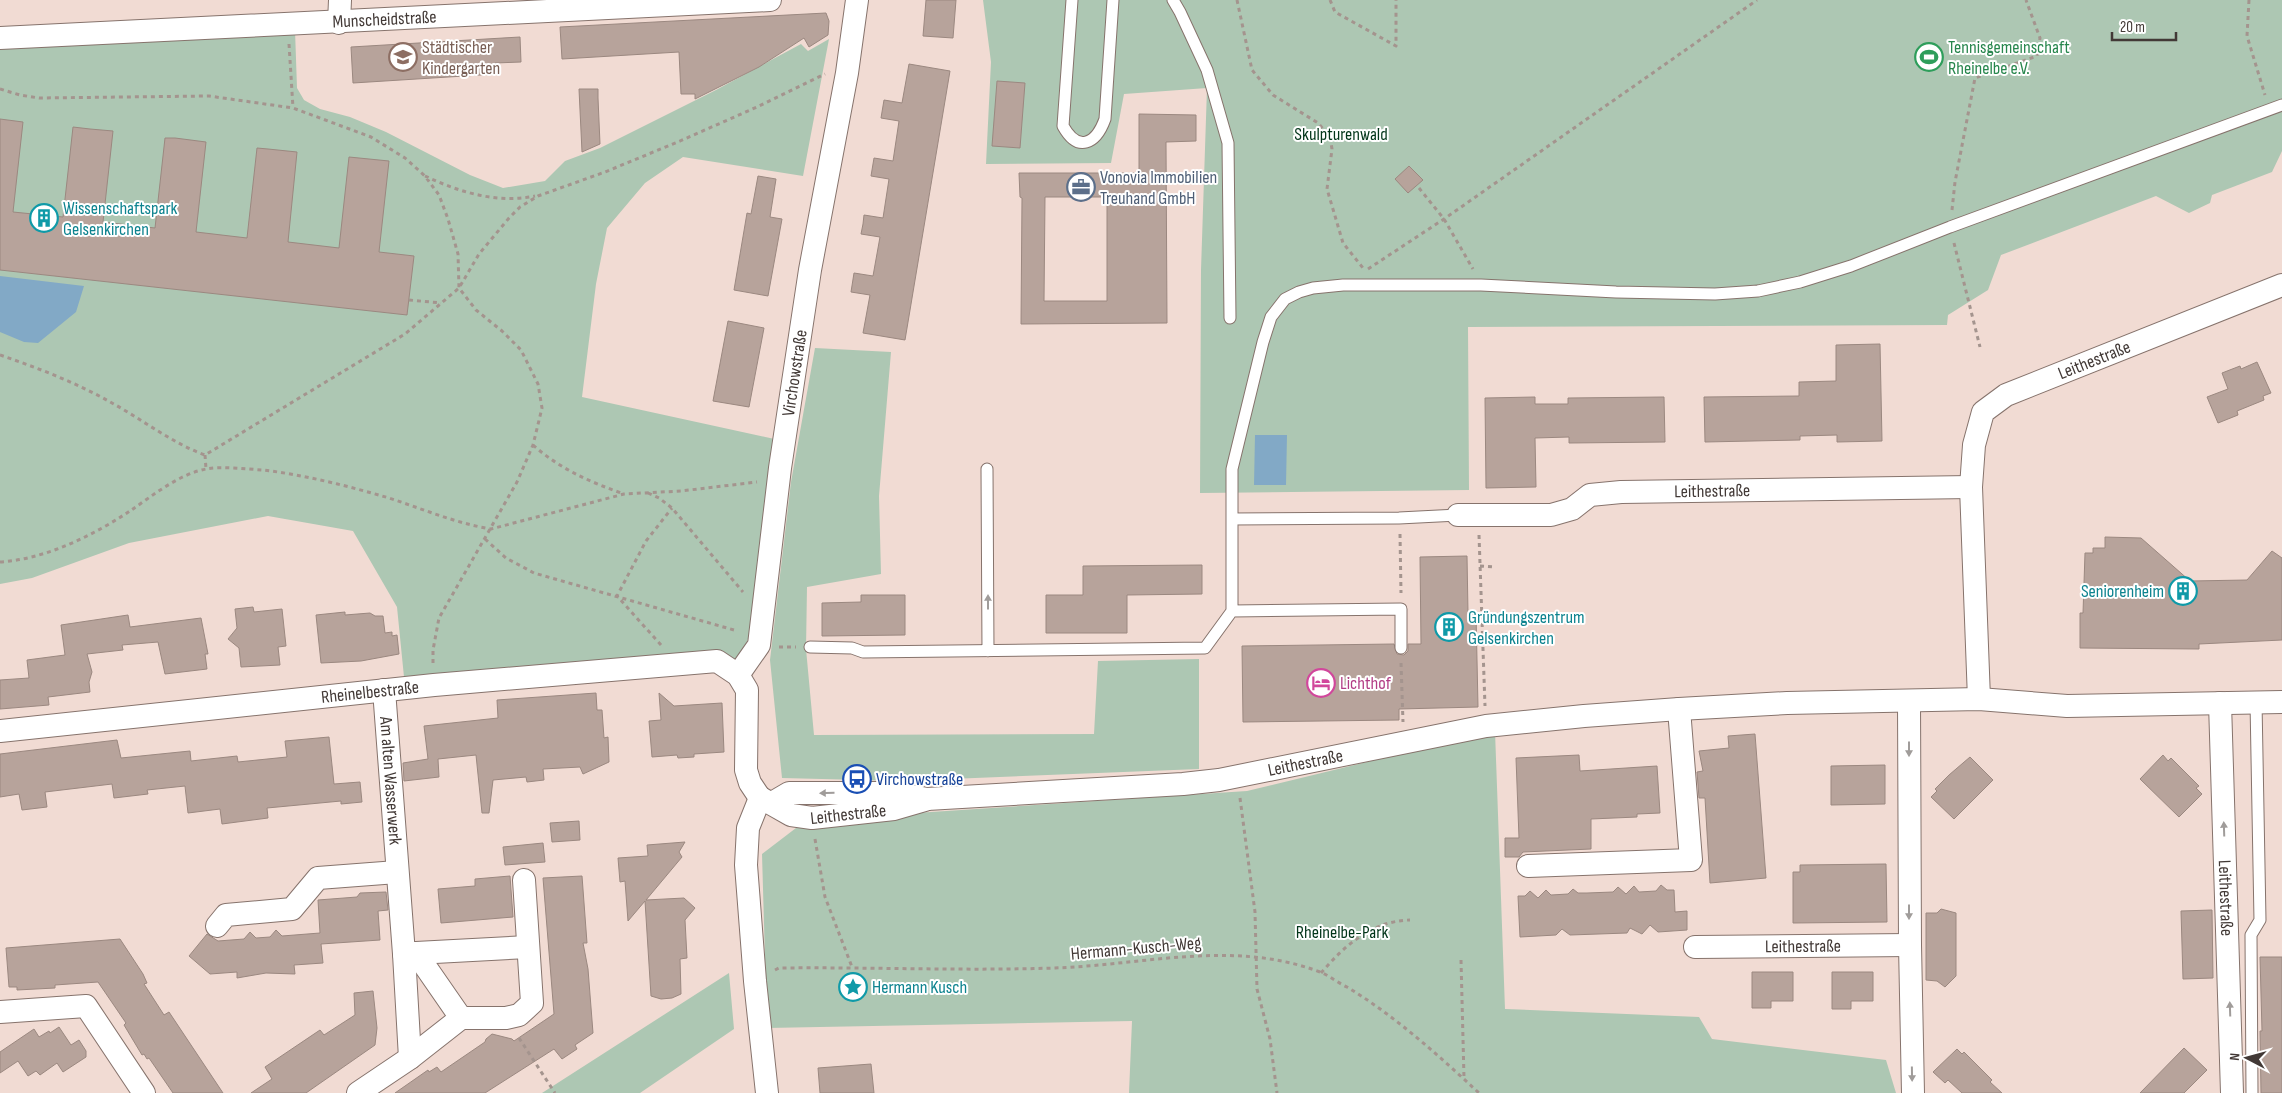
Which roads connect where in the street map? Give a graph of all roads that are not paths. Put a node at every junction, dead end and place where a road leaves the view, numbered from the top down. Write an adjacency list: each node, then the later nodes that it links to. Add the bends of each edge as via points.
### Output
1 (340, 0): 8 (street)
2 (770, 0): 7 (street, Munscheidstraße)
3 (857, 0): 21 (street, Virchowstraße, via 810,270 778,483 759,645)
4 (1072, 0): 5 (lane, via 1063,126 1069,137 1081,142 1100,134 1105,119)
5 (1114, 0)
6 (1172, 0): 12 (lane, via 1207,70 1228,143)
7 (607, 4): 8 (street, Munscheidstraße)
8 (339, 22): 9 (street, Munscheidstraße)
9 (0, 38)
10 (2282, 105): 16 (lane, via 1851,266 1758,292 1616,292 1481,285 1349,285 1299,292 1285,299 1271,317 1263,342 1232,469)
11 (2282, 285): 14 (street, Leithestraße, via 2006,395 1983,412 1974,445)
12 (1230, 318)
13 (987, 468): 20 (lane, one-way to 13)
14 (1972, 487): 15 (street, Leithestraße, via 1621,492 1590,496 1572,509 1551,515); 23 (street, Leithestraße)
15 (1468, 515): 16 (lane)
16 (1232, 519): 17 (lane)
17 (1232, 611): 19 (lane, via 1401,608); 20 (lane, via 1205,648)
18 (810, 647): 20 (lane, via 852,648 863,652)
19 (1401, 648)
20 (988, 650)
21 (738, 675): 22 (street, Rheinelbestraße, via 717,661); 30 (street, via 747,690 746,770 750,783)
22 (384, 690): 29 (street, Rheinelbestraße); 32 (street, Am alten Wasserwerk)
23 (1979, 700): 24 (street, Leithestraße); 27 (street, Leithestraße, via 2067,706)
24 (1909, 701): 28 (street, Leithestraße); 35 (street, one-way to 35)
25 (2256, 702): 26 (street, Leithestraße); 27 (street, Leithestraße); 47 (lane, via 2260,920 2251,935)
26 (2282, 702)
27 (2220, 703): 46 (street, Leithestraße, one-way to 27)
28 (1680, 709): 30 (street, Leithestraße, via 1486,726 1239,777 1183,784 927,799 894,810 812,818 791,815); 31 (street, via 1691,860)
29 (0, 731)
30 (766, 800): 44 (street, via 748,828 746,865)
31 (1528, 866)
32 (397, 872): 34 (street, via 318,878 292,909 226,915); 38 (street, Am alten Wasserwerk)
33 (524, 880): 36 (street)
34 (217, 926)
35 (1910, 945): 37 (street, Leithestraße); 45 (street, one-way to 45)
36 (528, 946): 38 (street); 40 (street, via 532,1003 519,1015 506,1018)
37 (1695, 946)
38 (410, 953): 40 (street, Am alten Wasserwerk); 41 (street, Am alten Wasserwerk)
39 (0, 1012): 42 (street, via 86,1006)
40 (461, 1018): 41 (street)
41 (410, 1058): 43 (street)
42 (144, 1093)
43 (358, 1093)
44 (768, 1093)
45 (1913, 1093)
46 (2232, 1093)
47 (2252, 1093)

